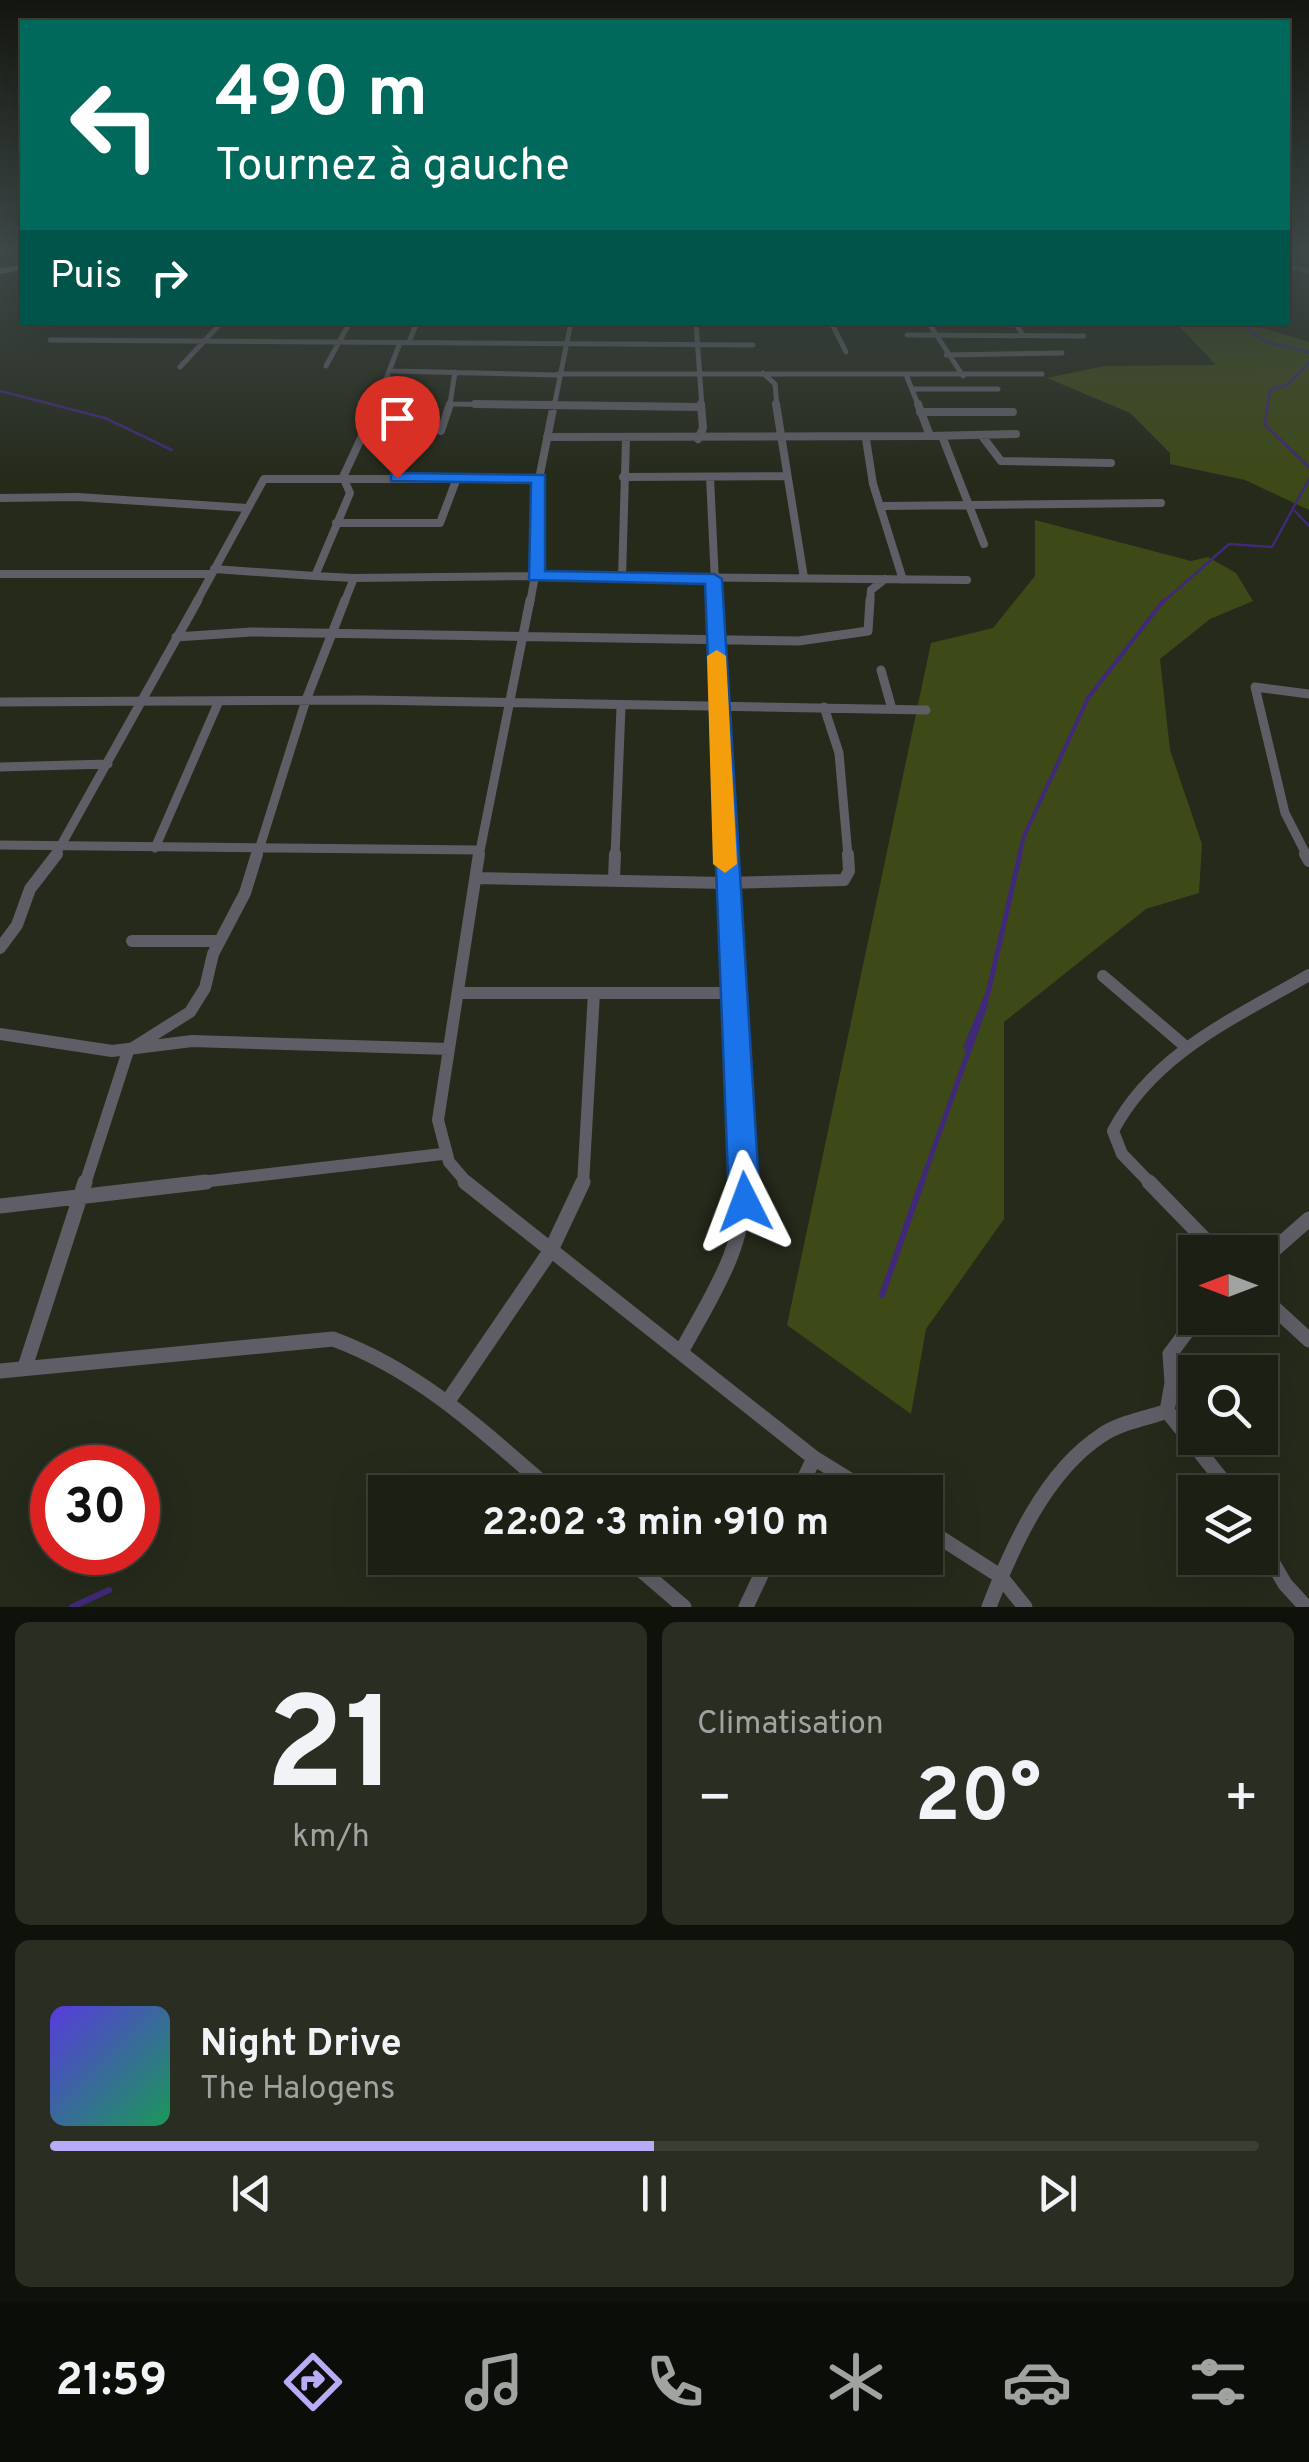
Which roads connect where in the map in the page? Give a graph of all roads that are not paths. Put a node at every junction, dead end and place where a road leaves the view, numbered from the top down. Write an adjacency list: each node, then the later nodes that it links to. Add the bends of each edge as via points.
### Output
1 (216, 329): 14 (street)
2 (347, 329): 15 (street)
3 (413, 329): 16 (street)
4 (568, 329): 17 (street)
5 (698, 329): 18 (street)
6 (834, 329): 20 (street)
7 (931, 329): 10 (street)
8 (1019, 329): 11 (street)
9 (908, 335): 10 (street)
10 (934, 336): 11 (street); 22 (street)
11 (1023, 336): 12 (street)
12 (1084, 336)
13 (50, 340): 14 (street)
14 (207, 341): 15 (street); 24 (street)
15 (340, 342): 16 (street); 23 (street)
16 (405, 343): 17 (street); 25 (street)
17 (564, 344): 18 (street); 28 (street)
18 (701, 345): 19 (street); 29 (street)
19 (753, 345)
20 (846, 352)
21 (1062, 353): 22 (street)
22 (946, 355): 31 (street)
23 (326, 366)
24 (180, 367)
25 (392, 371): 26 (street); 52 (street)
26 (455, 372): 28 (street); 35 (street)
27 (762, 373): 29 (street); 32 (street); 48 (street, via 775,384)
28 (558, 374): 29 (street); 36 (street)
29 (702, 374): 37 (street)
30 (1042, 374): 31 (street)
31 (963, 376): 32 (street)
32 (907, 377): 33 (street)
33 (913, 389): 34 (street); 38 (street)
34 (998, 389)
35 (450, 404): 36 (street); 40 (street)
36 (554, 406): 37 (street); 45 (street)
37 (701, 407): 47 (street)
38 (920, 412): 39 (street); 43 (street)
39 (1012, 412)
40 (442, 431)
41 (1016, 434): 42 (street)
42 (980, 435): 44 (street); 50 (street, via 1000,461)
43 (930, 436): 44 (street); 49 (street)
44 (942, 436): 58 (street)
45 (548, 438): 46 (street); 56 (street)
46 (626, 439): 47 (street); 53 (street)
47 (698, 439): 48 (street)
48 (779, 439): 49 (street); 51 (street)
49 (866, 439): 60 (street)
50 (1111, 463)
51 (786, 476): 54 (street); 70 (street)
52 (343, 477): 55 (street); 61 (street, via 266,478); 62 (street, via 350,493)
53 (623, 477): 54 (street); 69 (street)
54 (710, 477): 71 (street)
55 (457, 478): 56 (street); 62 (street, via 440,523)
56 (540, 478): 67 (street)
57 (0, 498): 61 (street)
58 (968, 502): 59 (street); 60 (street); 63 (street)
59 (1161, 503)
60 (884, 506): 73 (street)
61 (247, 508): 64 (street)
62 (336, 523): 66 (street)
63 (984, 544)
64 (212, 572): 65 (street); 66 (street); 76 (street)
65 (0, 574)
66 (315, 576): 68 (street)
67 (536, 576): 68 (street); 69 (street); 77 (street)
68 (354, 578): 75 (street)
69 (622, 578): 71 (street)
70 (804, 578): 71 (street); 72 (street)
71 (714, 579): 78 (street)
72 (885, 579): 73 (street); 78 (street, via 871,590 868,631 799,642)
73 (903, 580): 74 (street)
74 (967, 580)
75 (333, 634): 76 (street); 77 (street); 81 (street)
76 (176, 638): 84 (street)
77 (523, 638): 78 (street); 85 (street)
78 (716, 642): 86 (street)
79 (881, 670): 89 (street)
80 (1309, 694): 98 (street, via 1255,687 1285,814)
81 (306, 700): 82 (street); 85 (street); 97 (street)
82 (219, 701): 84 (street); 95 (street)
83 (0, 702): 84 (street)
84 (142, 702): 91 (street)
85 (512, 702): 87 (street); 96 (street)
86 (719, 706): 87 (street); 88 (street); 101 (street)
87 (621, 707): 100 (street)
88 (824, 708): 89 (street); 101 (street, via 839,752 848,878)
89 (892, 709): 90 (street)
90 (926, 710)
91 (108, 764): 92 (street); 94 (street)
92 (0, 766)
93 (0, 845): 94 (street)
94 (63, 846): 95 (street); 104 (street, via 30,889)
95 (155, 848): 97 (street)
96 (480, 850): 97 (street); 99 (street)
97 (256, 851): 103 (street, via 239,908)
98 (1309, 861)
99 (476, 878): 100 (street); 107 (street)
100 (614, 879): 101 (street)
101 (726, 883): 109 (street)
102 (132, 941): 103 (street)
103 (218, 941): 113 (street, via 205,988 190,1012)
104 (0, 948)
105 (1309, 975): 111 (street)
106 (1103, 976): 111 (street)
107 (458, 992): 108 (street); 112 (street)
108 (594, 993): 109 (street); 120 (street, via 584,1186)
109 (733, 993): 124 (street, via 742,1228)
110 (0, 1034): 113 (street)
111 (1186, 1047): 118 (street, via 1132,1095 1113,1131 1122,1154)
112 (449, 1048): 113 (street, via 192,1041); 114 (street, via 438,1120)
113 (128, 1051): 115 (street)
114 (442, 1154): 115 (street); 120 (street, via 463,1181)
115 (83, 1197): 116 (street); 125 (street)
116 (0, 1206)
117 (1309, 1219): 119 (street)
118 (1201, 1235)
119 (1278, 1246)
120 (550, 1250): 124 (street); 127 (street)
121 (1278, 1311): 123 (street)
122 (1178, 1335): 128 (street, via 1167,1352)
123 (1309, 1340)
124 (681, 1352): 129 (street)
125 (25, 1367): 126 (street); 127 (street, via 333,1339 378,1355)
126 (0, 1371)
127 (448, 1400): 130 (street)
128 (1167, 1411): 133 (street); 138 (street, via 1101,1436 1054,1484)
129 (814, 1458): 131 (street); 132 (street)
130 (534, 1475)
131 (806, 1475)
132 (842, 1475)
133 (1218, 1475)
134 (943, 1540): 138 (street)
135 (1278, 1572): 143 (street)
136 (647, 1575): 139 (street)
137 (760, 1575): 140 (street)
138 (1000, 1576): 141 (street); 142 (street)
139 (684, 1607)
140 (746, 1607)
141 (989, 1607)
142 (1025, 1607)
143 (1306, 1607)

